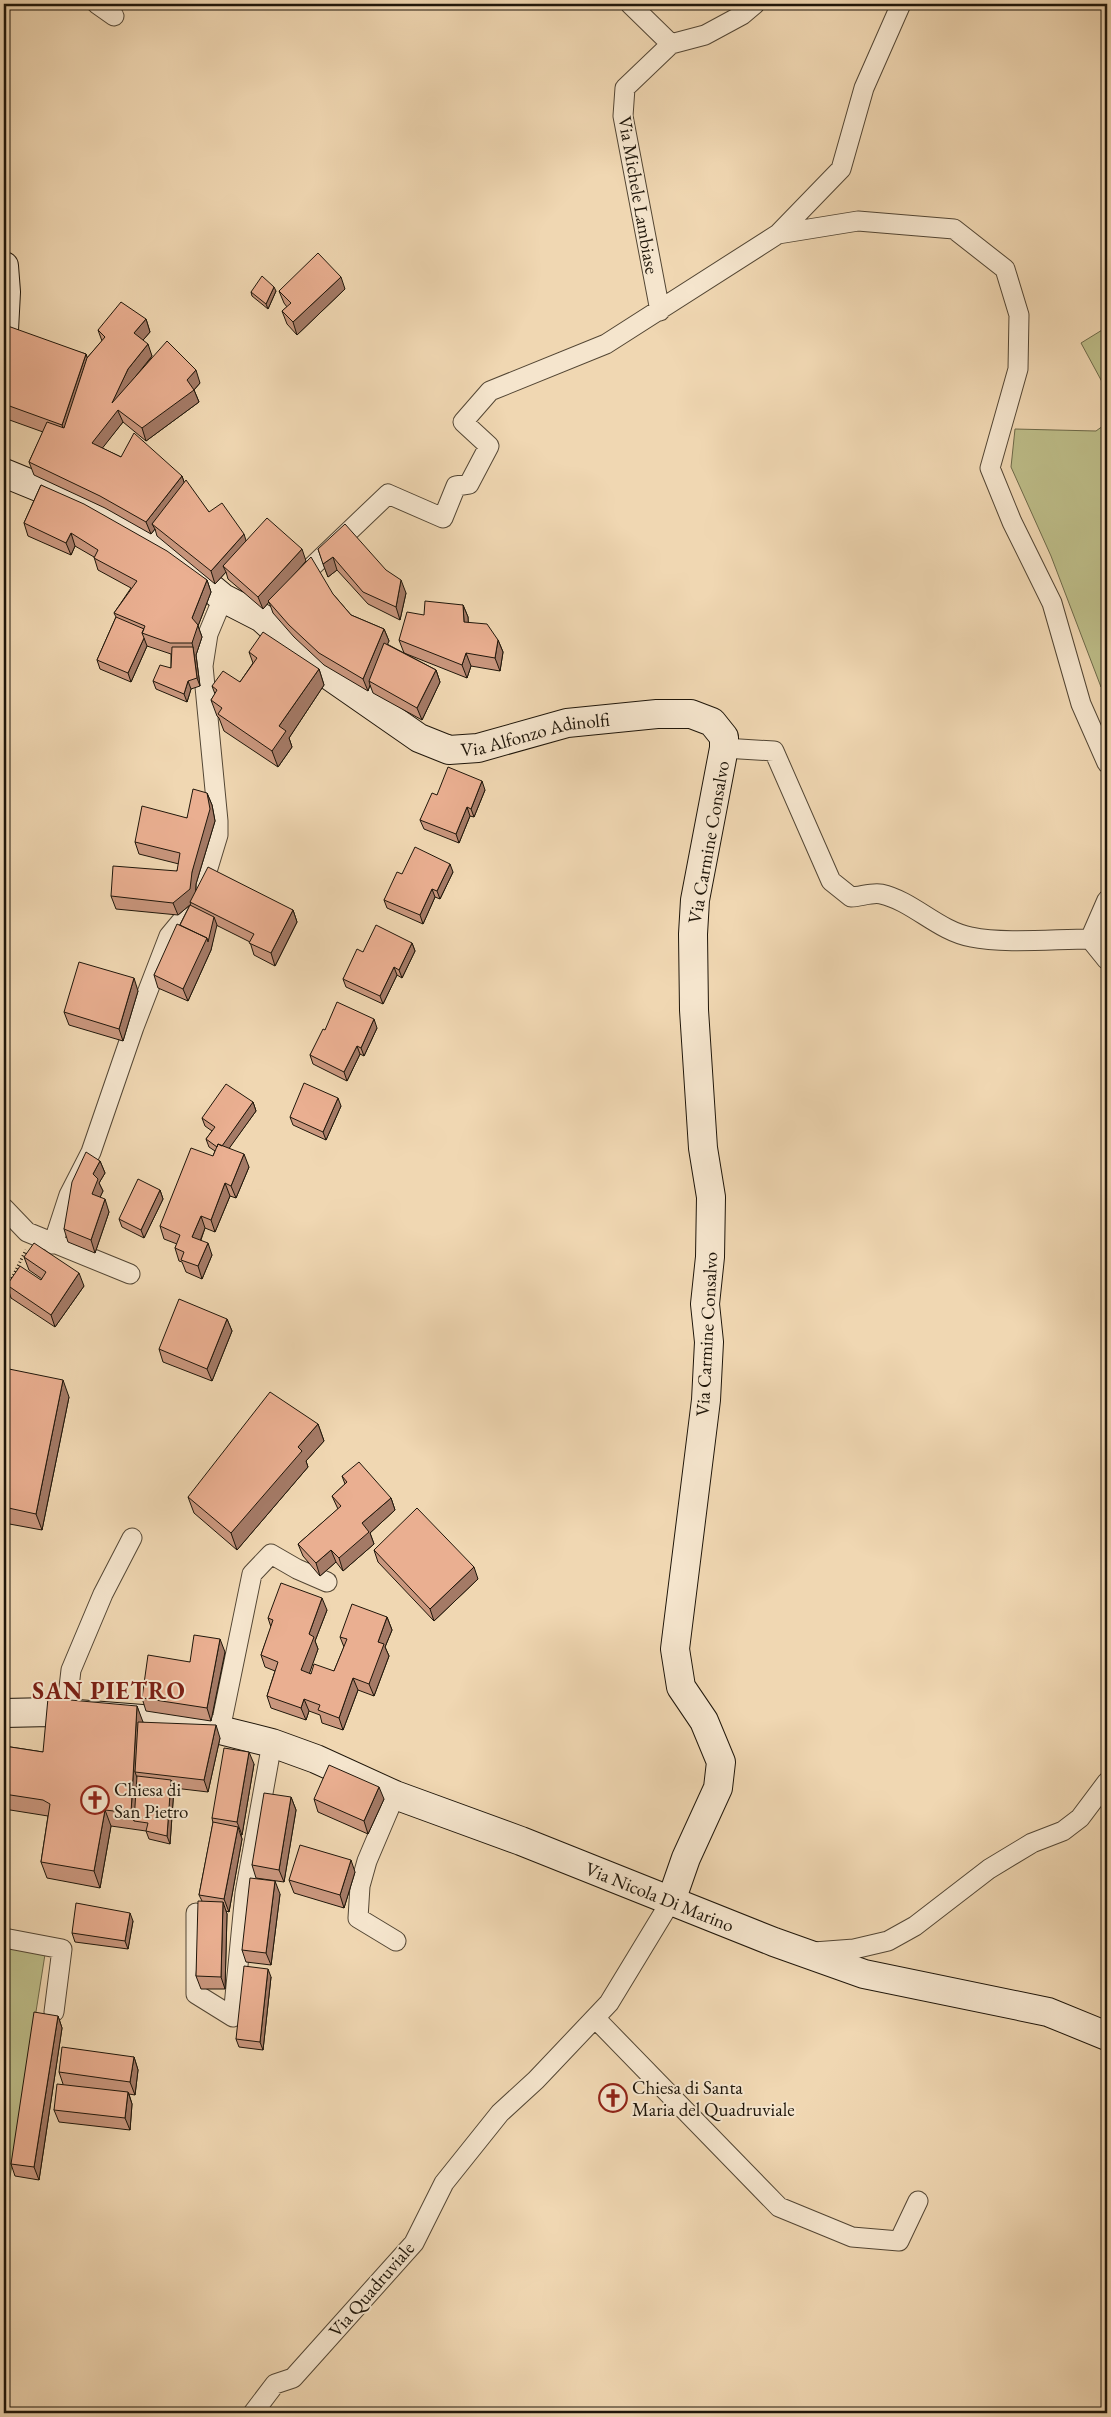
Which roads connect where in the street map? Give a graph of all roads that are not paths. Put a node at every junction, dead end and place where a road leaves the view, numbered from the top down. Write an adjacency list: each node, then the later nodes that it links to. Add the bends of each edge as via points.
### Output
1 (97, 4): 5 (street)
2 (630, 4): 6 (street)
3 (755, 4): 6 (street, via 705,36)
4 (901, 4): 7 (street, via 864,88 841,169)
5 (114, 16)
6 (671, 44): 9 (street, Via Michele Lambiase, via 625,88 623,116)
7 (778, 234): 9 (street); 15 (street, via 858,221 954,229 1005,269 1019,315 1018,369 990,468 1012,522 1052,603 1081,704)
8 (4, 266): 10 (street)
9 (660, 311): 13 (street, via 606,344 490,391 463,422 489,446 470,484 456,486 443,518 388,494)
10 (4, 330)
11 (4, 473): 12 (street, Via Alfonzo Adinolfi, via 97,511 176,559)
12 (223, 598): 13 (street, Via Alfonzo Adinolfi); 20 (street, via 208,634 204,666 218,835 198,901 169,936 151,980 91,1152 69,1195)
13 (274, 604): 14 (street, Via Alfonzo Adinolfi, via 314,665 419,738 449,750 478,748 567,723 657,714 691,714 712,722 724,737)
14 (724, 748): 17 (street, via 774,751 822,864 831,881 851,897 878,893 889,896 970,937); 30 (street, Via Carmine Consalvo, via 698,881 693,934 694,1010 703,1148 711,1197 705,1304 709,1342 706,1400 675,1649 681,1687 704,1721 721,1762 718,1788 686,1858)
15 (1107, 763)
16 (1107, 900): 17 (street)
17 (1090, 939): 18 (street)
18 (1107, 960)
19 (4, 1208): 20 (street, via 27,1232)
20 (53, 1244): 21 (street)
21 (130, 1274)
22 (132, 1538): 25 (street, via 103,1594 71,1670)
23 (327, 1582): 26 (street, via 271,1554 252,1574)
24 (4, 1713): 25 (street, Via Nicola Di Marino)
25 (66, 1713): 26 (street, Via Nicola Di Marino)
26 (220, 1730): 27 (street, Via Nicola Di Marino)
27 (272, 1743): 29 (street, Via Nicola Di Marino); 31 (street, via 245,1892 233,2017 196,1994)
28 (1107, 1782): 34 (street, via 1080,1818 1063,1831 1032,1843 989,1869 915,1926 888,1941 854,1949)
29 (396, 1795): 30 (street, Via Nicola Di Marino); 33 (street, via 367,1861 360,1886 358,1918)
30 (671, 1901): 34 (street, Via Nicola Di Marino); 36 (street, Via Quadruviale, via 609,2003)
31 (196, 1914)
32 (4, 1938): 35 (street, via 62,1949)
33 (396, 1941)
34 (805, 1953): 37 (street, Via Nicola Di Marino, via 864,1974 1048,2012)
35 (54, 2012)
36 (594, 2018): 38 (street, via 780,2207 852,2237 900,2241); 39 (street, Via Quadruviale, via 500,2113 444,2183 414,2243 293,2378 275,2384)
37 (1107, 2036)
38 (918, 2201)
39 (253, 2413)

